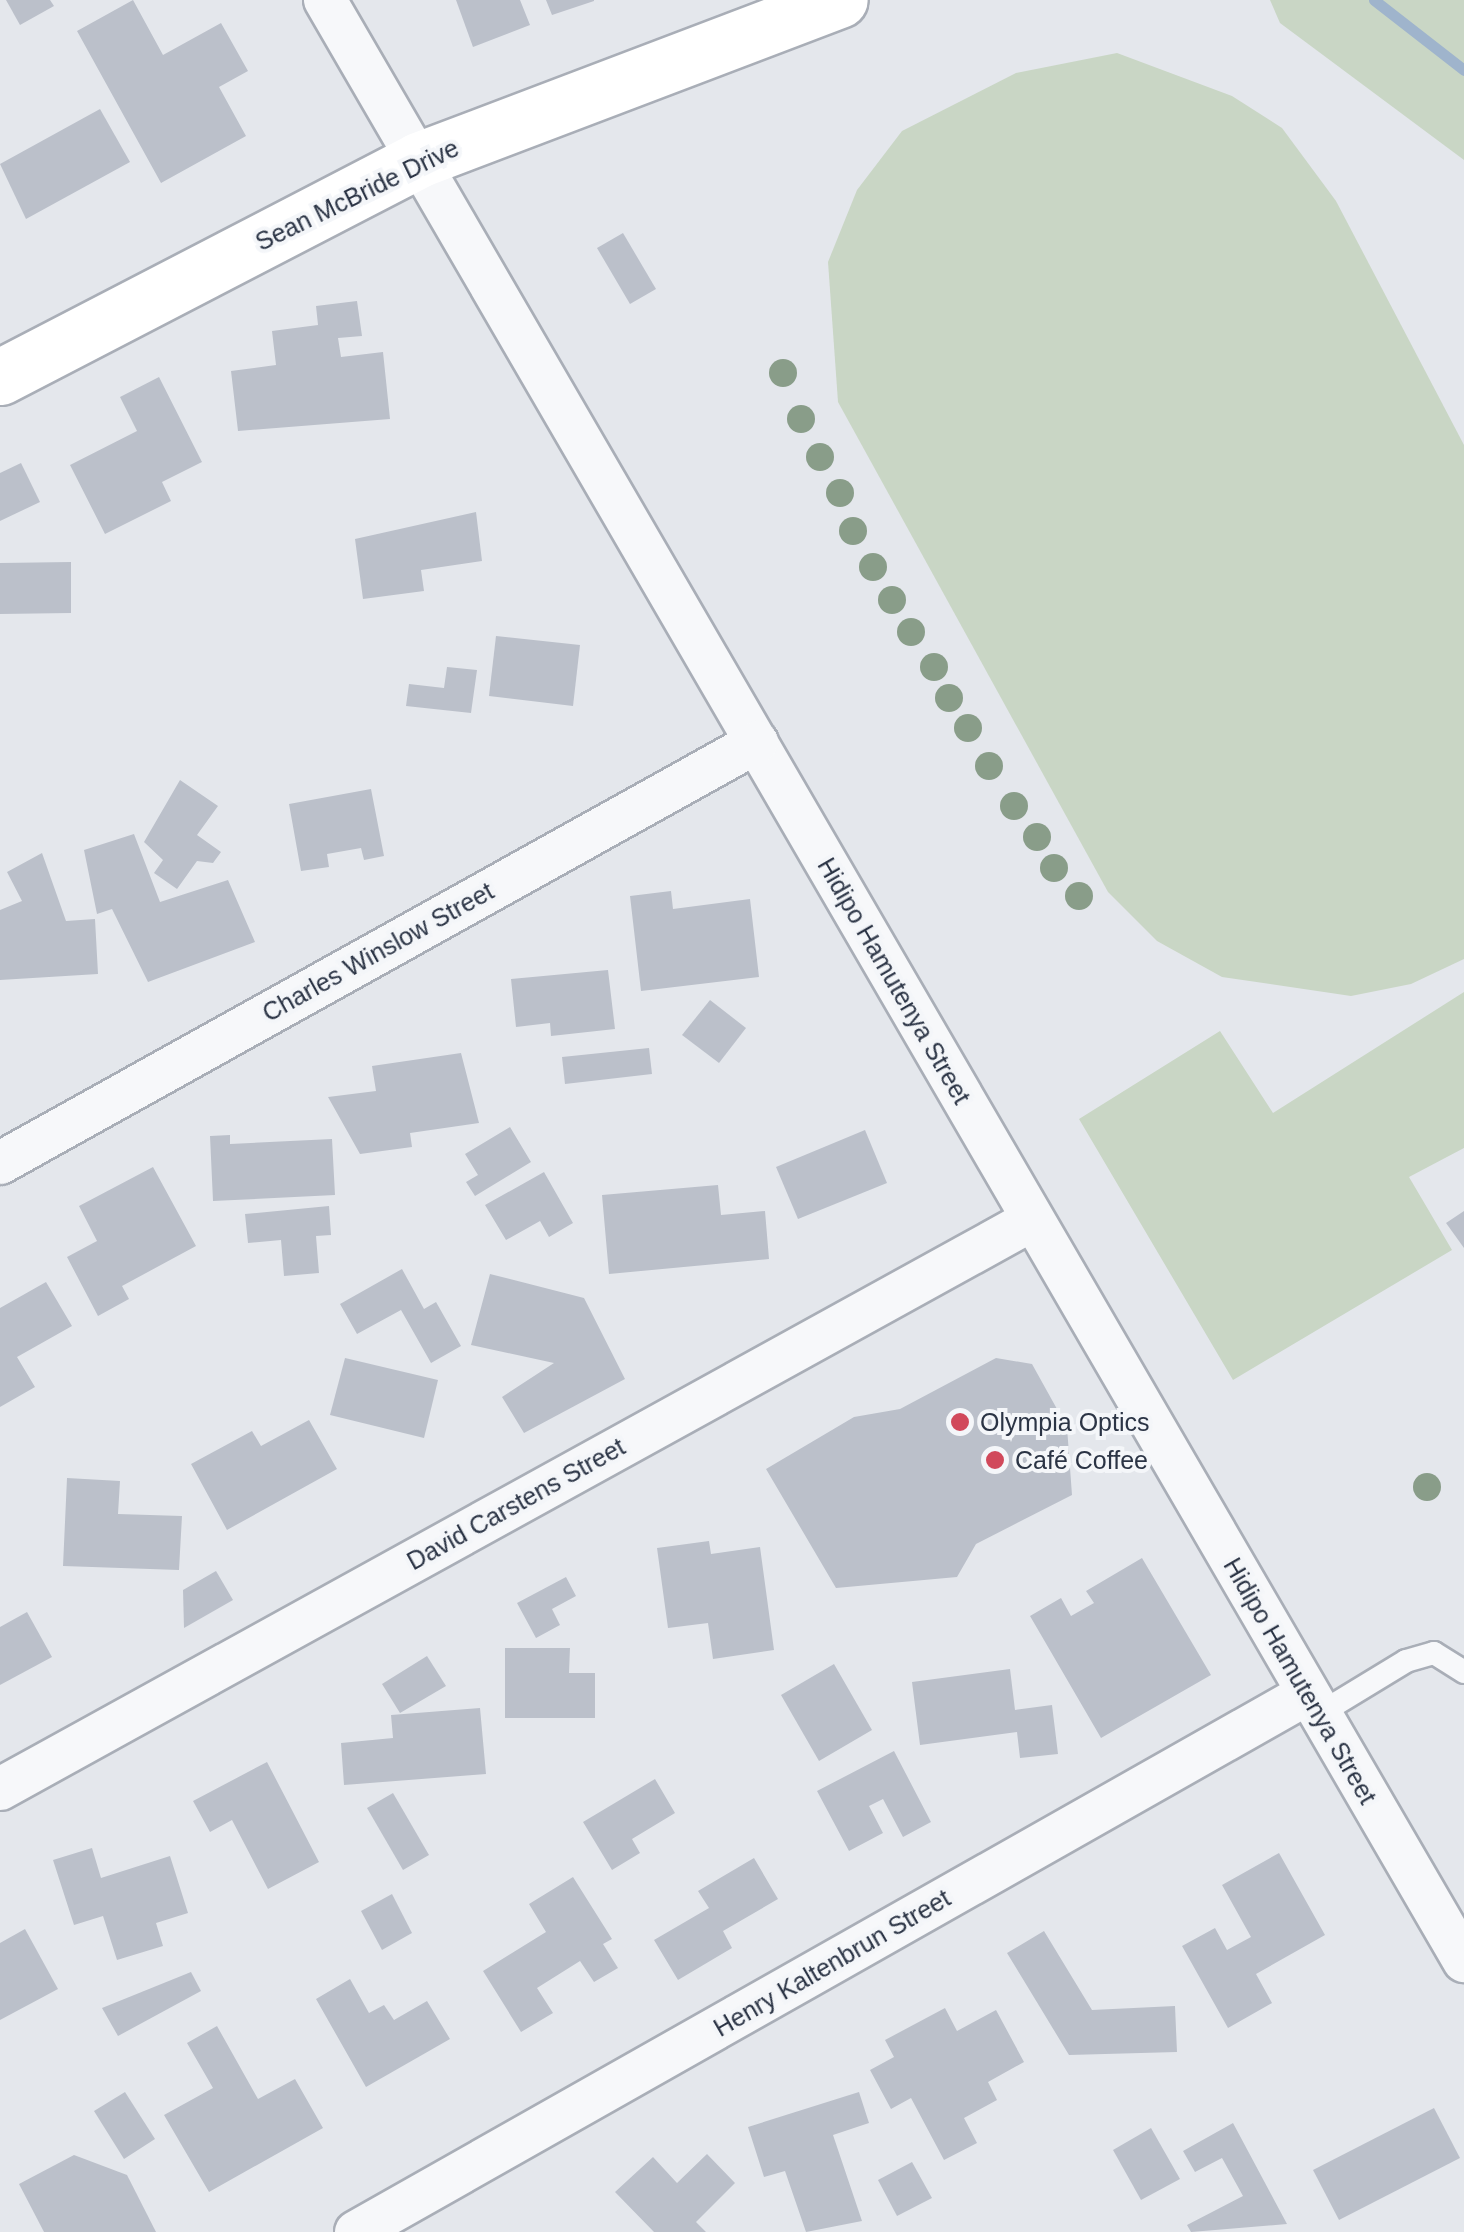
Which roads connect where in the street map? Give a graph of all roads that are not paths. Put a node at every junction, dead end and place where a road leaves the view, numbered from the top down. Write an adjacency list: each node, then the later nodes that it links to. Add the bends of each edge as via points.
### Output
1 (325, 0): 3 (street, Hidipo Hamutenya Street)
2 (840, 0): 3 (main road, Sean McBride Drive)
3 (418, 160): 4 (main road, Sean McBride Drive); 5 (street, Hidipo Hamutenya Street)
4 (0, 377)
5 (757, 742): 6 (street, Charles Winslow Street); 7 (street, Hidipo Hamutenya Street)
6 (0, 1163)
7 (1032, 1220): 9 (street, Hidipo Hamutenya Street); 10 (street, David Carstens Street)
8 (1464, 1672): 9 (lane, via 1434,1654)
9 (1313, 1704): 11 (street, Hidipo Hamutenya Street); 12 (street, Henry Kaltenbrun Street)
10 (0, 1789)
11 (1464, 1961)
12 (356, 2232)

